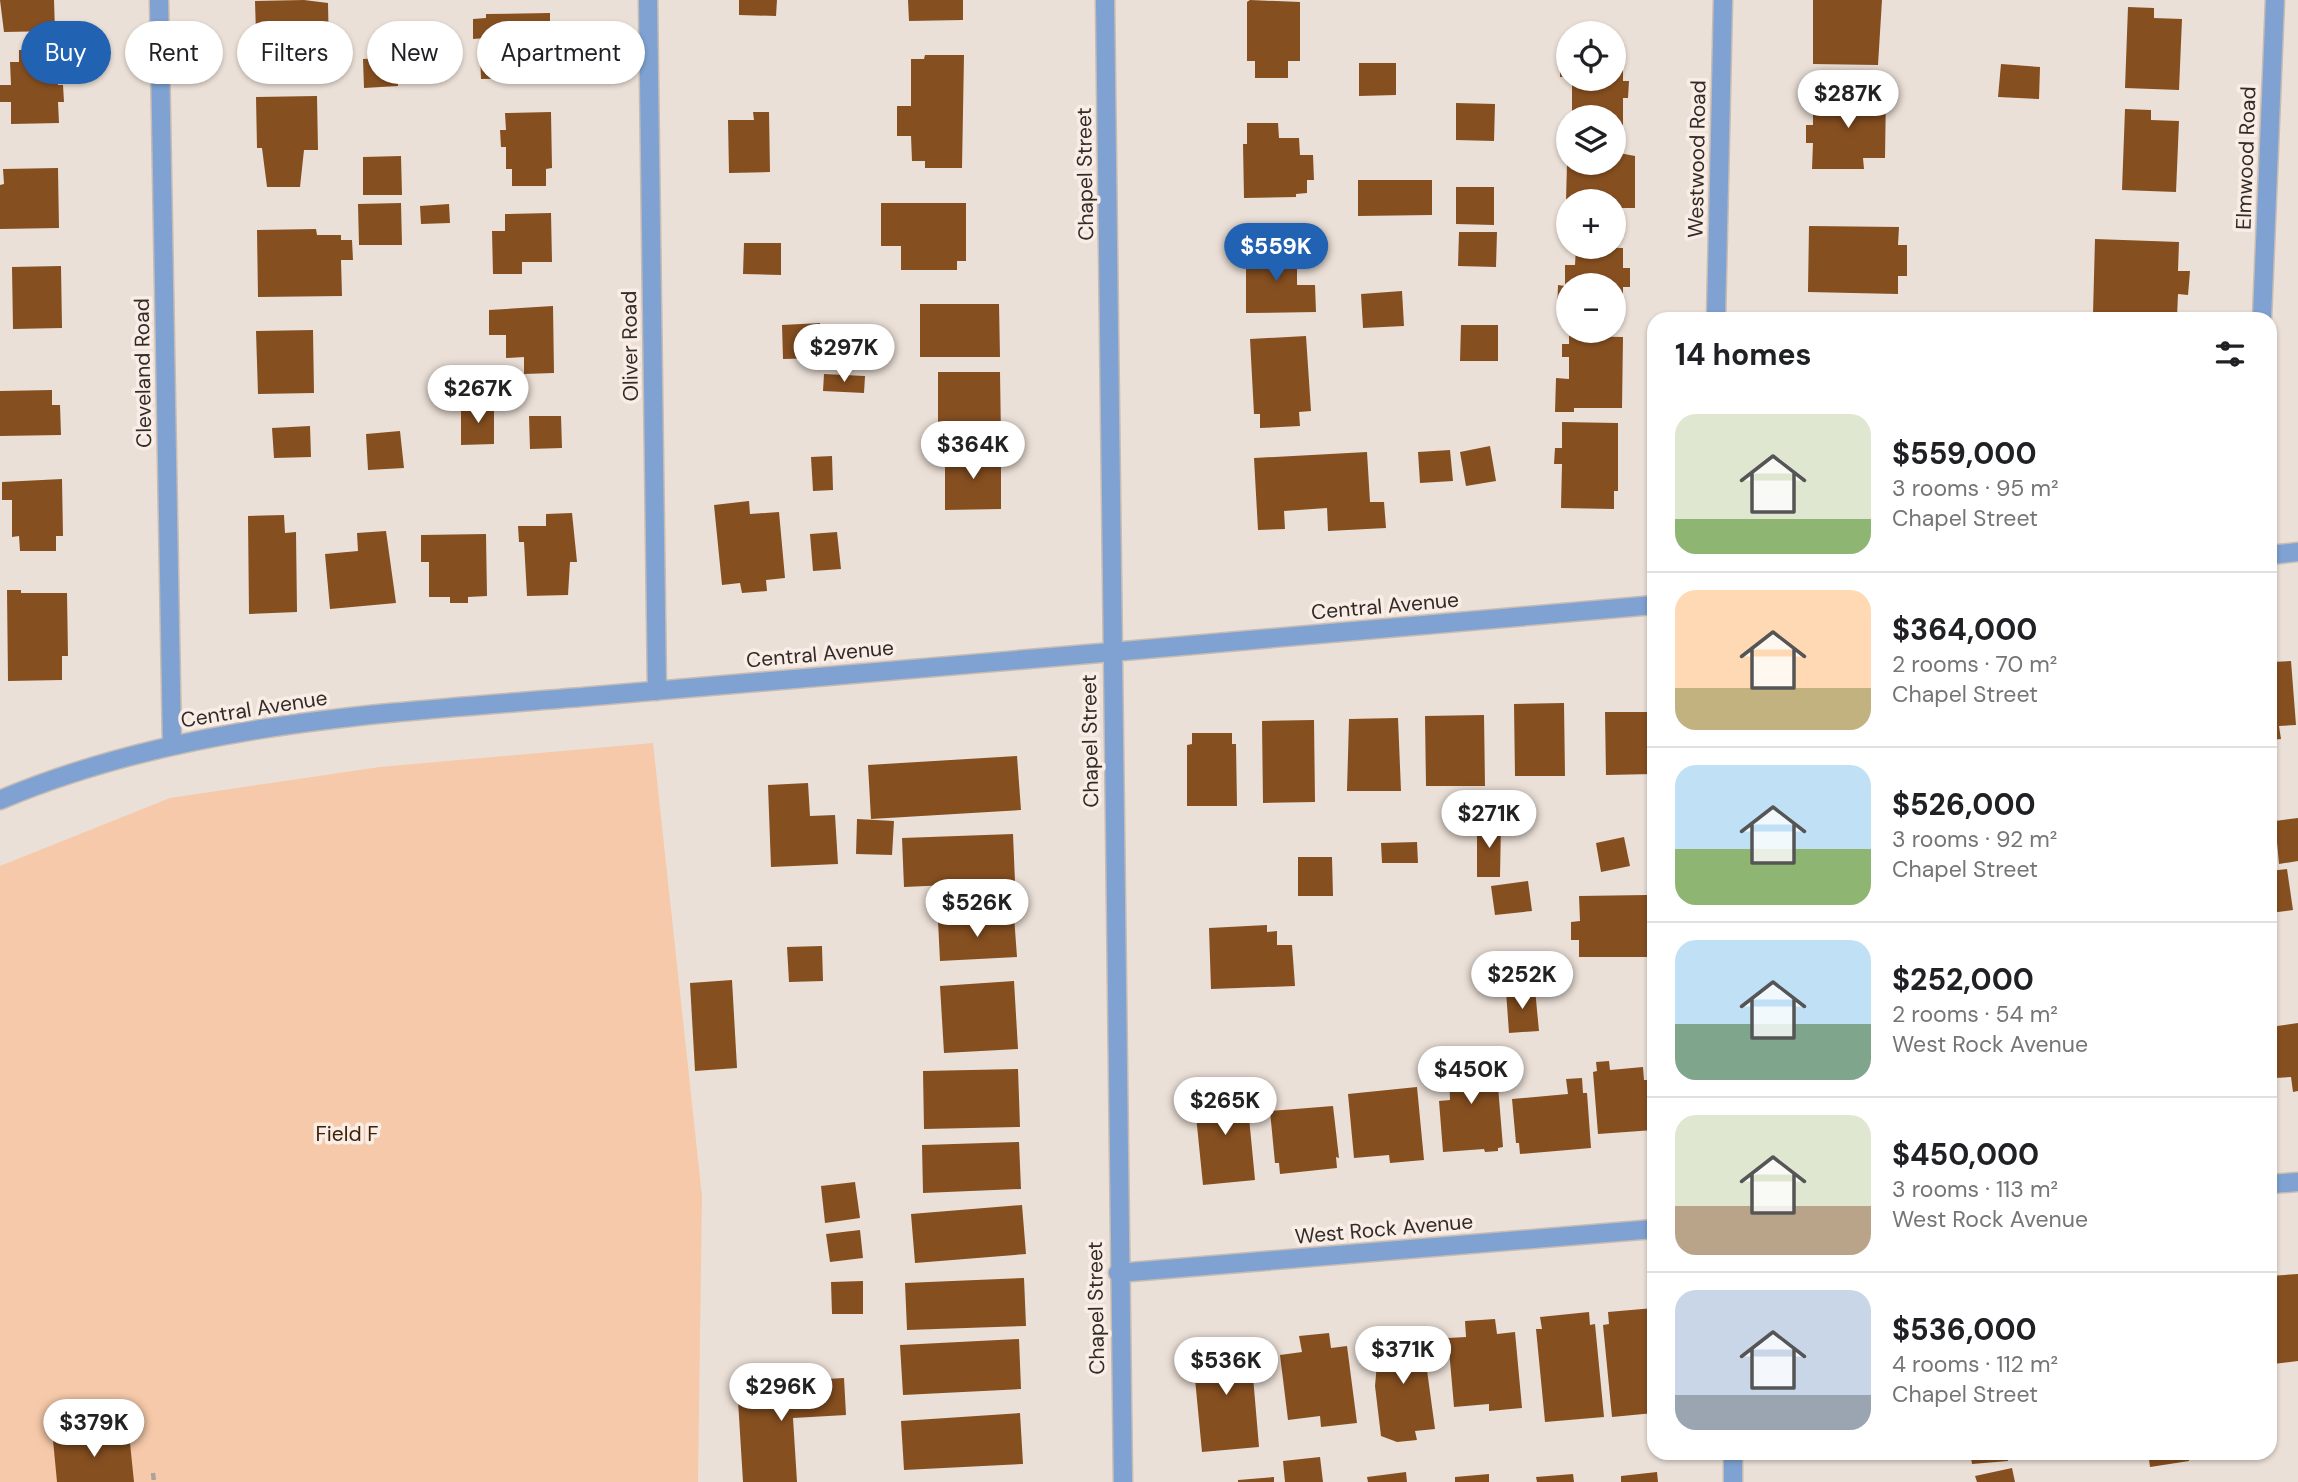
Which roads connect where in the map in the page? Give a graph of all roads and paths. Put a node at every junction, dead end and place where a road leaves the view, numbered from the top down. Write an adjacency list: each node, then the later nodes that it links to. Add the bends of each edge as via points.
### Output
1 (159, 0): 13 (street, Cleveland Road)
2 (648, 0): 12 (street, Oliver Road)
3 (1105, 0): 11 (street, Chapel Street)
4 (1723, 0): 6 (street, Westwood Road)
5 (2275, 0): 7 (street, Elmwood Road)
6 (1716, 312)
7 (2262, 312)
8 (2298, 552): 9 (street)
9 (2277, 554)
10 (1647, 606): 11 (street, Central Avenue)
11 (1112, 652): 12 (street, Central Avenue); 18 (street, Chapel Street)
12 (657, 691): 13 (street, Central Avenue, via 275,726)
13 (172, 745): 14 (street, Central Avenue, via 79,770)
14 (0, 800)
15 (2298, 1182): 16 (street)
16 (2277, 1184)
17 (1647, 1230): 18 (street, West Rock Avenue)
18 (1118, 1273): 22 (street, Chapel Street)
19 (1733, 1460): 23 (street)
20 (153, 1473): 21 (path)
21 (154, 1482)
22 (1123, 1482)
23 (1733, 1482)

